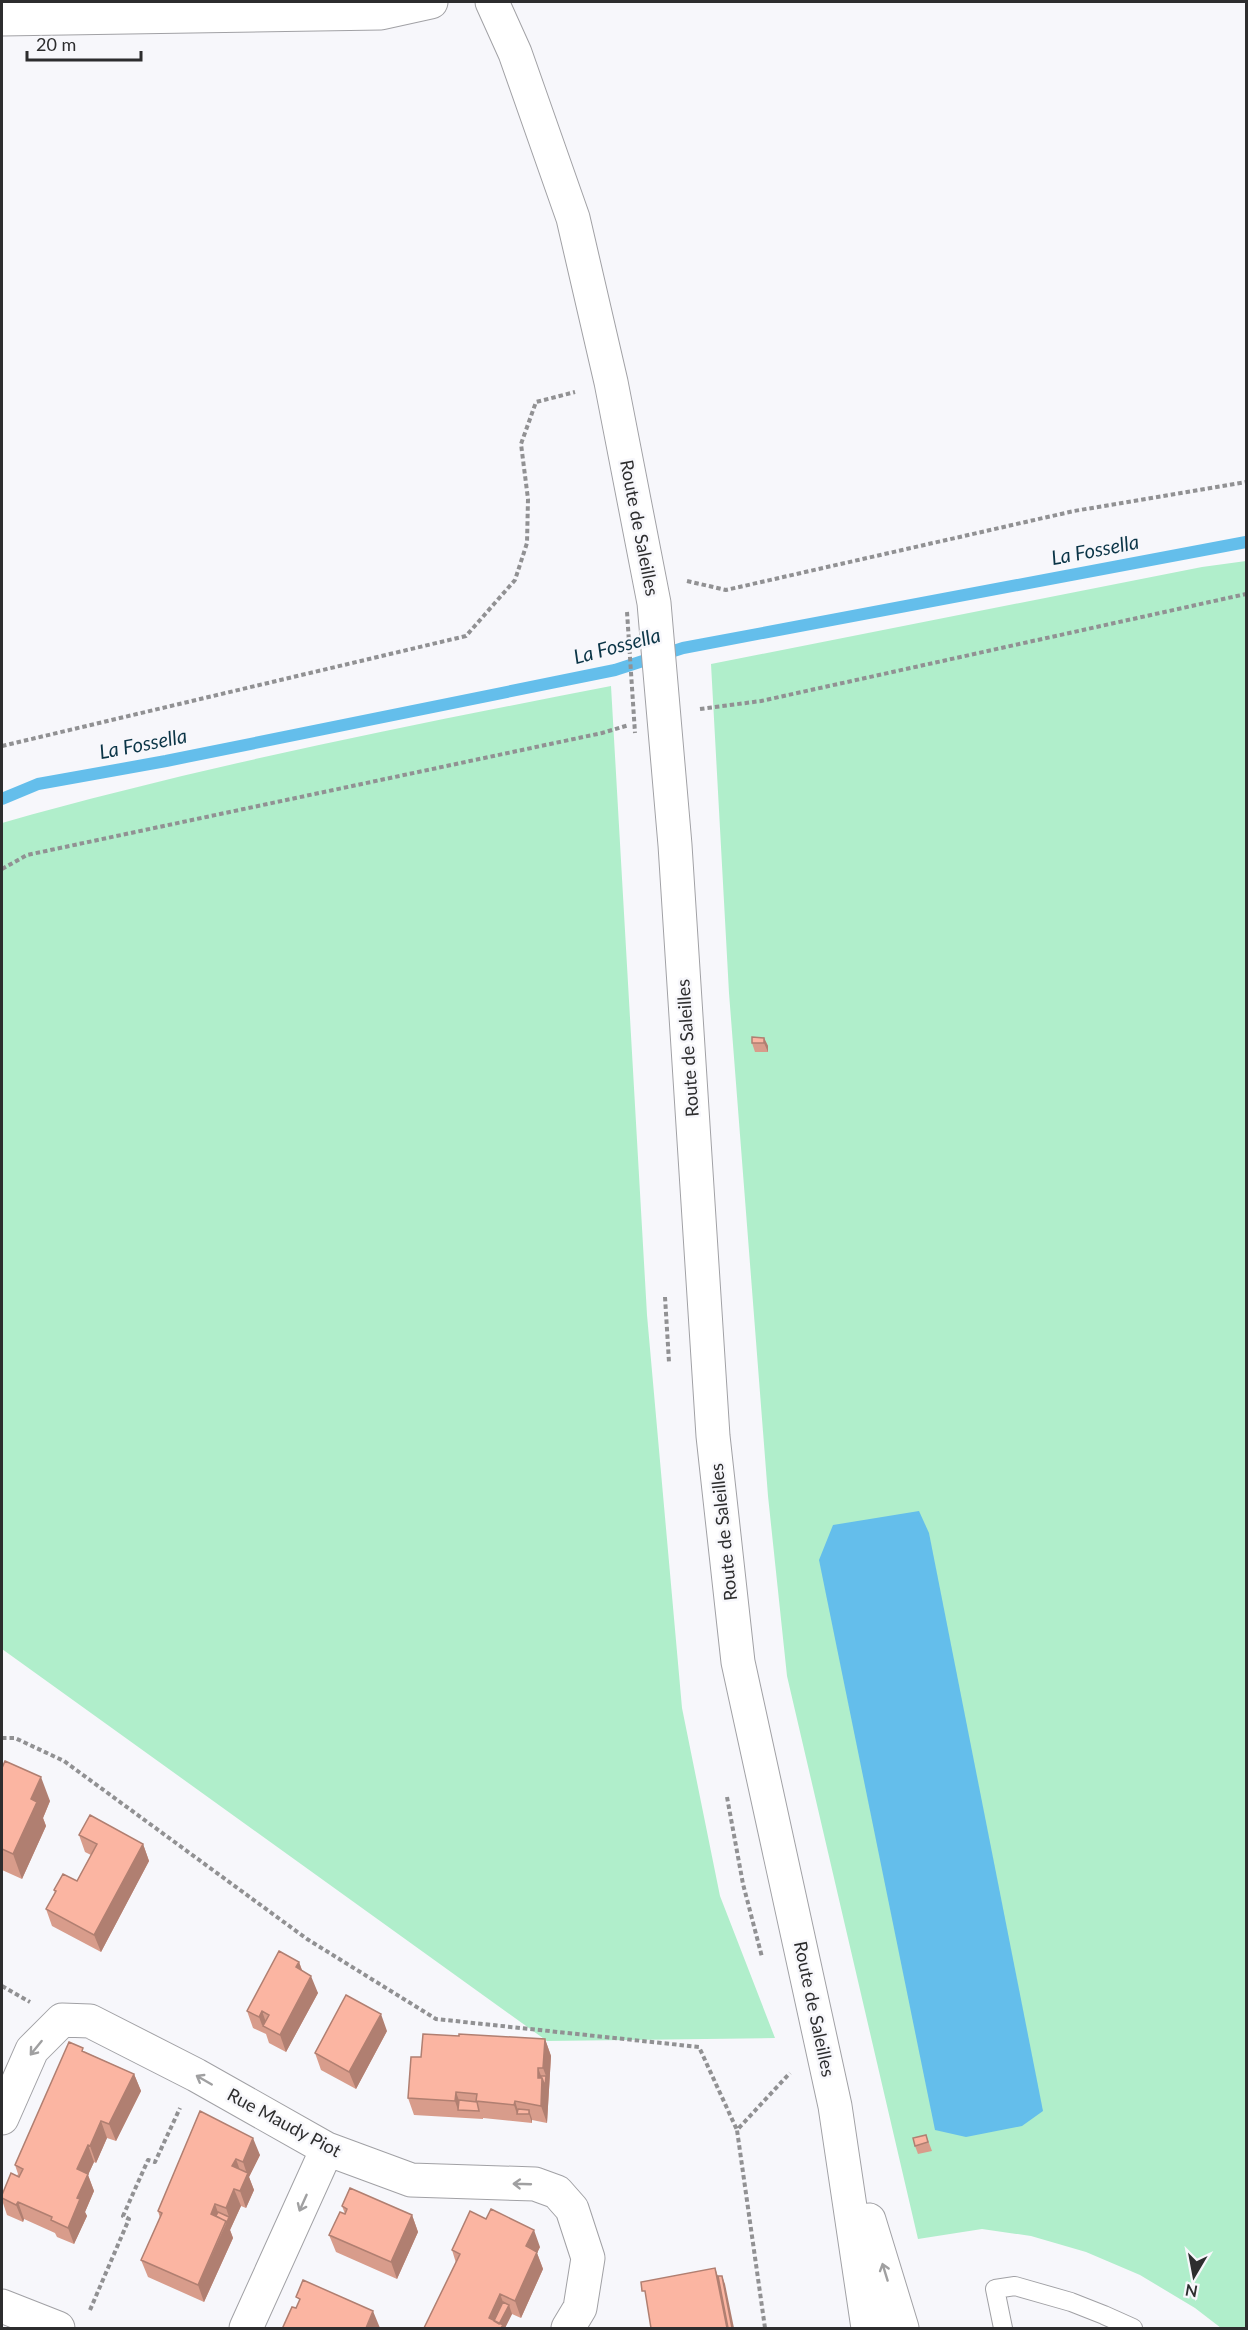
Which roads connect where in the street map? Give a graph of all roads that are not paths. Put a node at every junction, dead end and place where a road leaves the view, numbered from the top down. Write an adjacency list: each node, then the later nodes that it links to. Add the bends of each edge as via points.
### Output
1 (492, 2): 4 (main road, Route de Saleilles, via 515,53 573,218 611,382 664,714 713,1437 738,1662)
2 (424, 4): 3 (main road, via 381,13)
3 (2, 19)
4 (836, 2106): 11 (main road, Route de Saleilles); 12 (main road, Route de Saleilles, one-way to 4)
5 (2, 2118): 6 (main road, Rue Maudy Piot, one-way to 5, via 90,2021 62,2020 32,2050)
6 (327, 2149): 8 (main road, Rue Maudy Piot, one-way to 6, via 588,2258 572,2209 557,2192 535,2184 411,2180); 10 (main road, one-way to 10)
7 (2, 2306): 9 (main road)
8 (583, 2322)
9 (72, 2323)
10 (246, 2328)
11 (868, 2328)
12 (902, 2328)
13 (1003, 2328): 14 (lane, via 995,2289 1015,2286 1071,2302)
14 (1133, 2328)

